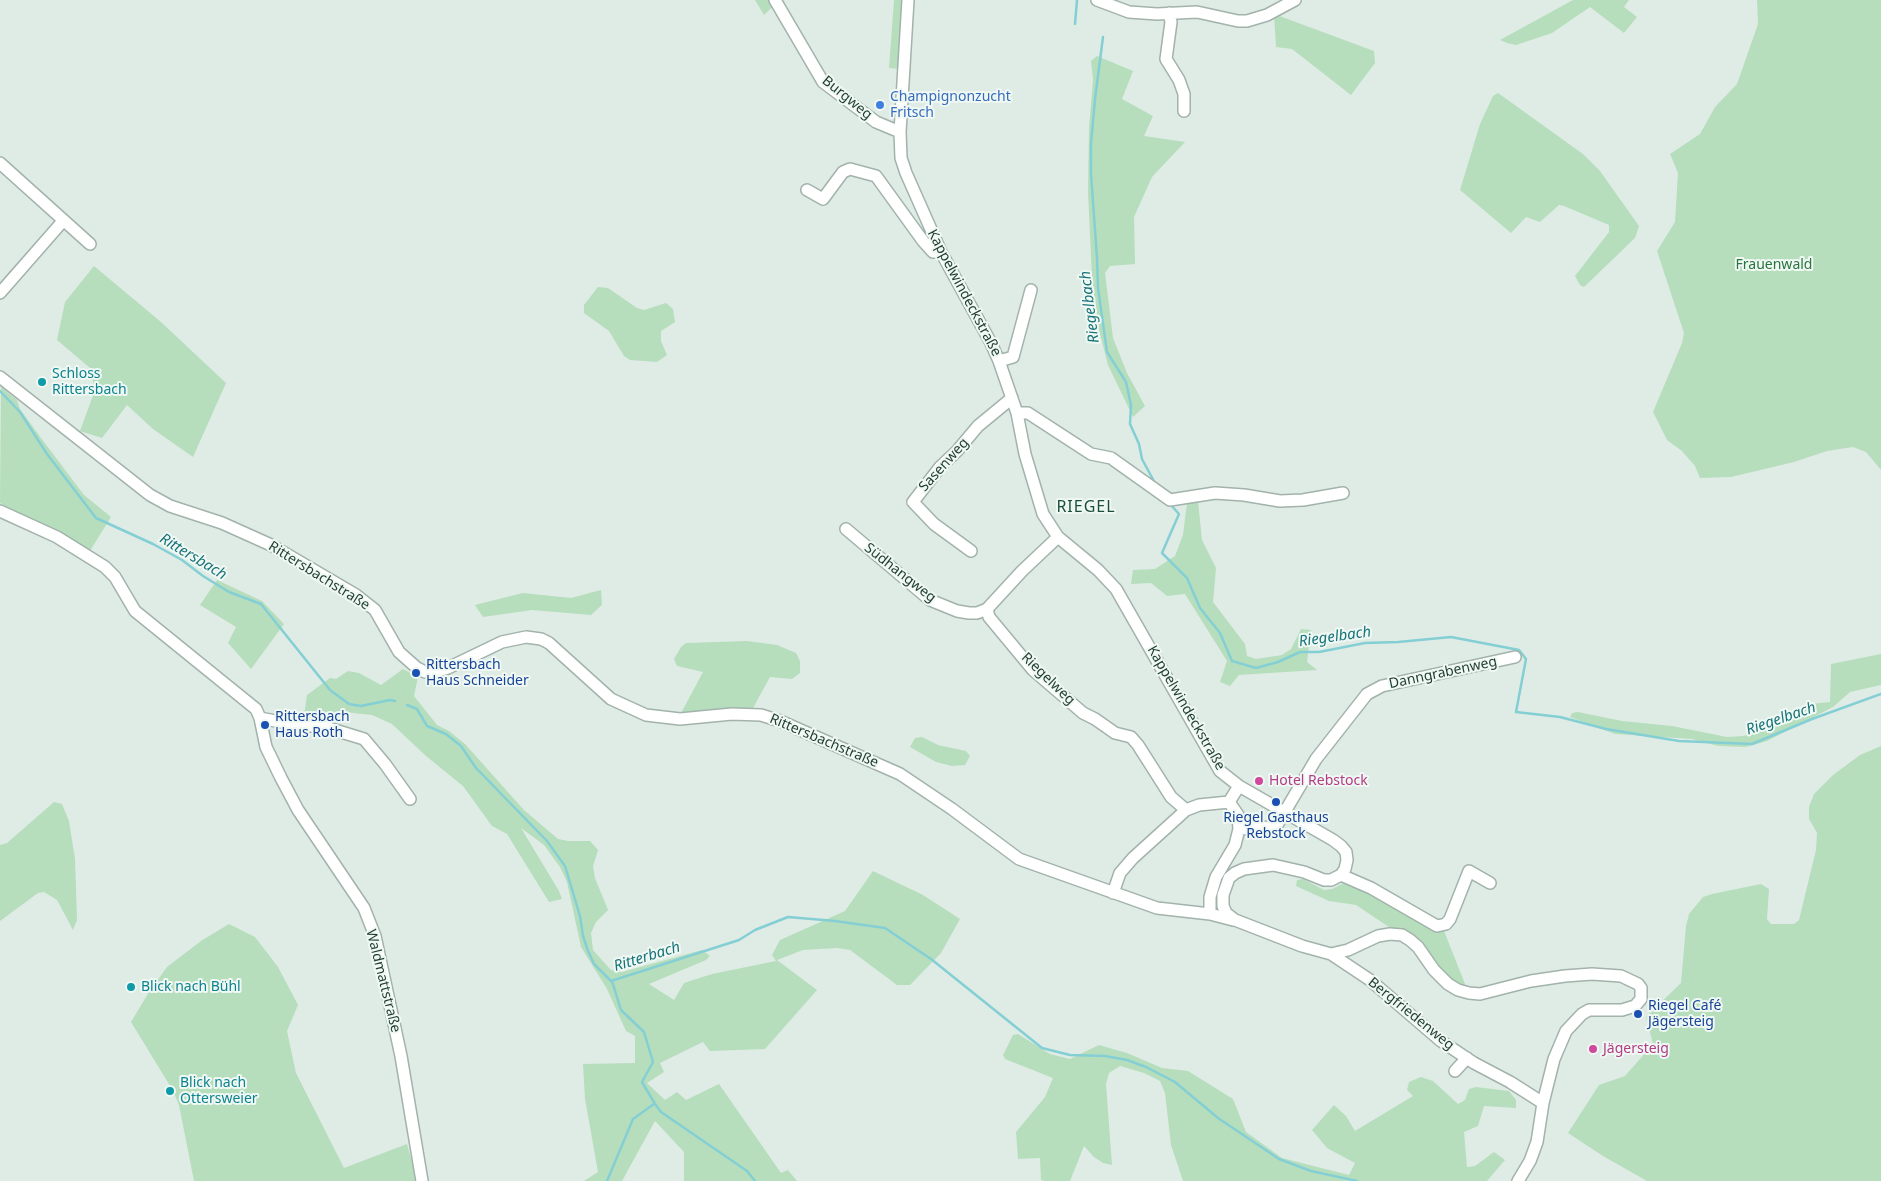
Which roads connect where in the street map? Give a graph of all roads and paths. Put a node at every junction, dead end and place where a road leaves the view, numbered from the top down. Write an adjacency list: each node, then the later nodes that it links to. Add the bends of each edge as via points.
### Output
1 (775, 0): 8 (street, Burgweg, via 823,82 876,122)
2 (908, 0): 8 (street, Kappelwindeckstraße)
3 (1097, 0): 6 (street, via 1129,12)
4 (1181, 0): 6 (street)
5 (1296, 0): 6 (street, via 1247,21 1197,12)
6 (1175, 13): 7 (street, via 1166,59 1180,80)
7 (1184, 111)
8 (900, 132): 13 (street, Kappelwindeckstraße, via 901,158 906,173)
9 (0, 163): 11 (street)
10 (806, 190): 13 (street, via 823,199 843,172 850,169 876,176 923,241 933,252)
11 (63, 221): 12 (street); 15 (street)
12 (90, 244)
13 (941, 252): 16 (street, Kappelwindeckstraße)
14 (1032, 290): 16 (street, via 1012,357)
15 (0, 293)
16 (1000, 361): 18 (street, Kappelwindeckstraße)
17 (0, 377): 36 (street, Rittersbachstraße, via 150,495 170,506 222,523 271,545 356,595 375,610 399,652 425,672 448,668 502,642 526,637 541,639 549,642 611,699 646,715 695,718 761,714 780,721 900,774 946,804 1018,859)
18 (1012, 398): 19 (street, Kappelwindeckstraße); 24 (street, Sasenweg, via 978,426 912,502 934,524)
19 (1017, 413): 20 (street, via 1028,413 1091,454 1111,458 1170,500 1215,492 1280,501); 23 (street, Kappelwindeckstraße, via 1038,499 1043,514)
20 (1343, 493)
21 (0, 511): 27 (street, Waldmattstraße, via 57,537 105,567 115,577 135,611 247,702)
22 (846, 529): 25 (street, Südhangweg, via 930,600 963,612 977,613)
23 (1058, 537): 25 (street); 28 (street, Kappelwindeckstraße, via 1116,589 1214,762 1227,778)
24 (972, 551)
25 (987, 609): 31 (street, Riegelweg, via 989,617 1034,670 1083,713 1115,733 1131,737 1171,797)
26 (1515, 658): 32 (street, Danngrabenweg, via 1382,686 1367,694 1316,759)
27 (260, 718): 29 (street, via 325,727 364,739); 43 (street, Waldmattstraße, via 266,747 280,778 364,908 375,936 401,1056)
28 (1239, 786): 30 (street); 32 (street, Kappelwindeckstraße)
29 (410, 799)
30 (1229, 802): 31 (street, via 1199,805); 33 (street, via 1238,815)
31 (1186, 810): 36 (street, via 1133,858 1120,873)
32 (1285, 813): 33 (street, via 1277,825); 34 (street, Kappelwindeckstraße, via 1341,846 1347,860)
33 (1239, 829): 37 (street, via 1235,845 1216,876 1210,897)
34 (1342, 876): 35 (street, via 1371,888 1437,926 1446,924 1450,919 1470,871); 38 (street, via 1324,880 1273,865 1244,869 1229,878 1223,895 1226,913)
35 (1490, 883)
36 (1113, 894): 37 (street, Rittersbachstraße, via 1157,908)
37 (1210, 914): 38 (street, Rittersbachstraße)
38 (1234, 920): 39 (street)
39 (1332, 954): 40 (street, Bergfriedenweg, via 1370,980 1441,1042); 42 (street, via 1378,936 1402,935 1410,940 1441,978 1458,990 1469,993 1480,994 1531,981 1592,974 1621,976 1638,984 1642,995 1635,1006 1622,1010 1589,1010 1571,1024 1560,1042)
40 (1467, 1058): 41 (street); 42 (street, Bergfriedenweg)
41 (1455, 1071)
42 (1543, 1103): 44 (street, via 1537,1142)
43 (422, 1181)
44 (1518, 1181)

